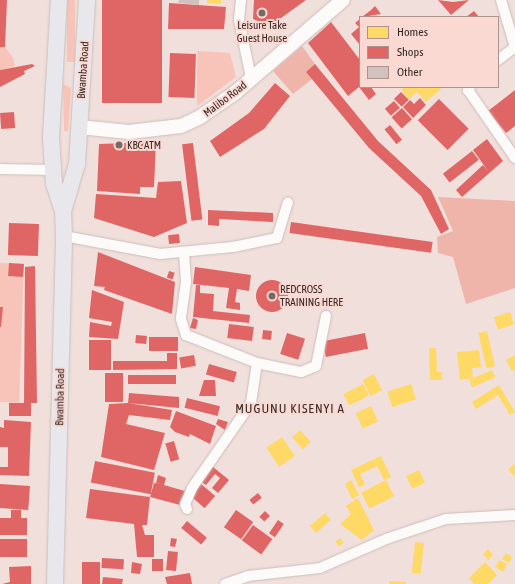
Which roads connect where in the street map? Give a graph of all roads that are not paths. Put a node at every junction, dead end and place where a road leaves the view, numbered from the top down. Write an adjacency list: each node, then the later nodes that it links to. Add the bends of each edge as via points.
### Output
1 (59, 0): 12 (main road, Bwamba Road)
2 (87, 0): 9 (main road, Bwamba Road)
3 (241, 0): 7 (street, via 242,45)
4 (343, 0): 7 (street, Malibo Road)
5 (501, 0): 6 (street, via 515,47)
6 (499, 59)
7 (251, 78): 9 (street, Malibo Road, via 200,117 181,126 129,132)
8 (469, 88): 10 (street, via 468,90)
9 (79, 127): 14 (main road, Bwamba Road, via 74,184)
10 (515, 158)
11 (0, 169): 12 (street)
12 (53, 170): 14 (main road, Bwamba Road)
13 (288, 203): 16 (street, via 277,238)
14 (63, 211): 15 (main road, Bwamba Road)
15 (64, 236): 16 (street, via 160,254); 22 (main road, Bwamba Road)
16 (184, 253): 18 (street, via 183,332)
17 (326, 316): 18 (street, via 316,366 301,372)
18 (257, 363): 19 (street, via 251,403 192,488 185,504)
19 (187, 509)
20 (515, 515): 21 (street, via 446,519 386,539 320,568)
21 (250, 580): 23 (street)
22 (55, 584)
23 (225, 584)

